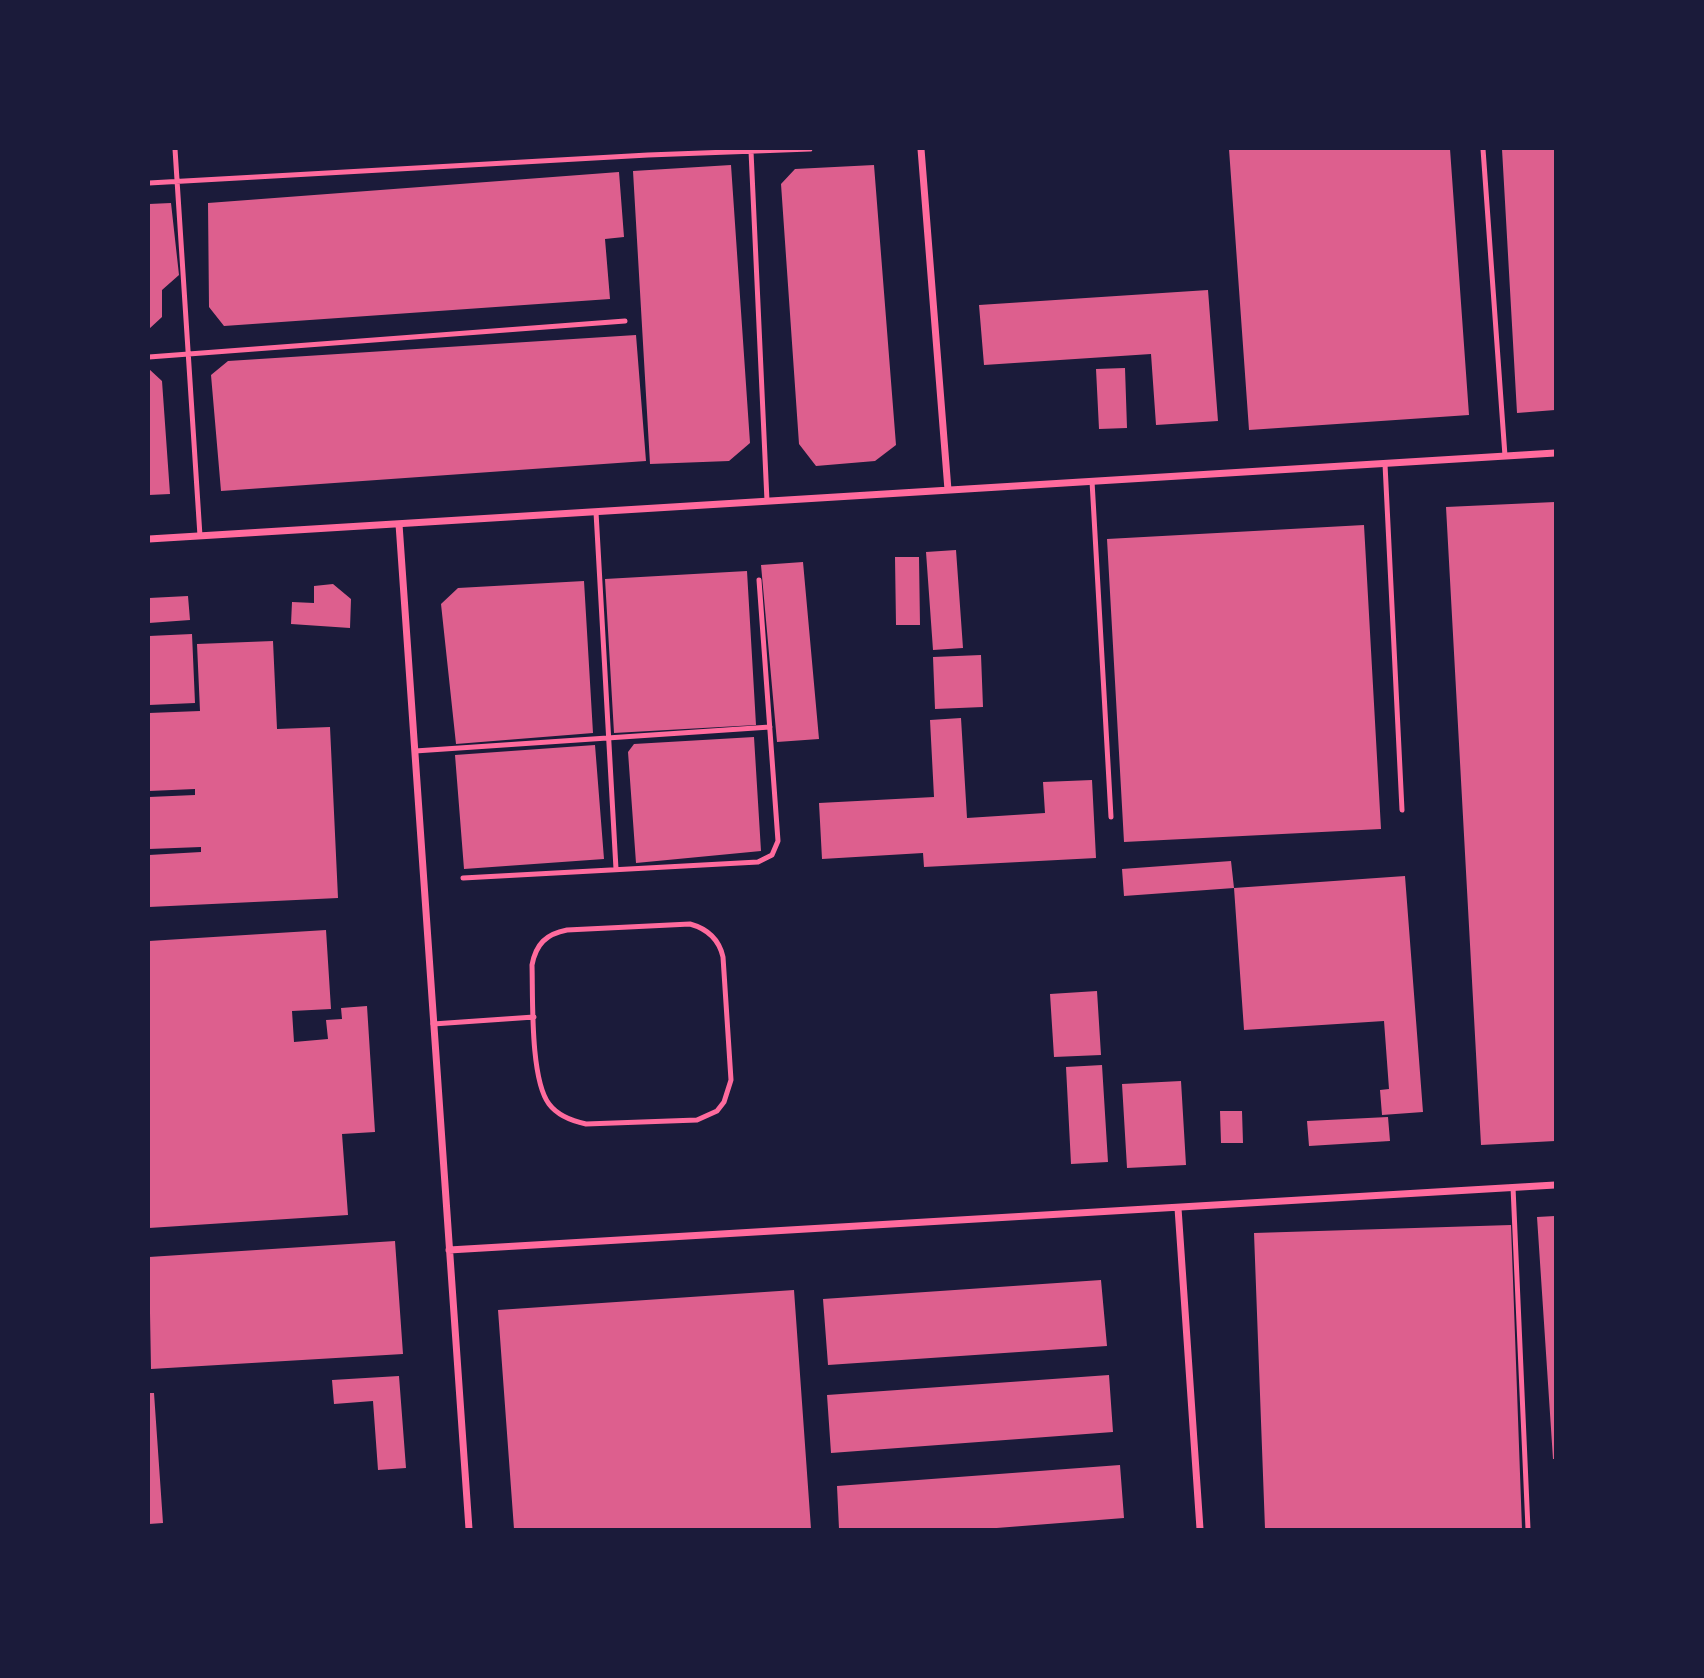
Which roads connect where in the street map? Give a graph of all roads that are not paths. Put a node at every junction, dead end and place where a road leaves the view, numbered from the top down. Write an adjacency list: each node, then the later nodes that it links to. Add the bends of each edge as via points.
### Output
1 (175, 149): 7 (lane)
2 (810, 149): 5 (lane)
3 (921, 149): 16 (street)
4 (1483, 149): 13 (lane)
5 (751, 151): 6 (lane); 17 (lane)
6 (647, 152): 7 (lane)
7 (177, 181): 8 (lane); 10 (lane)
8 (149, 183)
9 (625, 321): 10 (lane)
10 (188, 355): 11 (lane); 20 (lane)
11 (149, 357)
12 (1555, 453): 13 (street)
13 (1505, 456): 14 (street)
14 (1385, 464): 15 (street); 26 (lane)
15 (1092, 481): 16 (street); 27 (lane)
16 (948, 490): 17 (street)
17 (767, 501): 18 (street)
18 (596, 512): 19 (street); 24 (lane)
19 (399, 524): 20 (street); 25 (street)
20 (200, 536): 21 (street)
21 (149, 539)
22 (759, 580): 23 (lane)
23 (770, 727): 24 (lane); 28 (lane, via 778,841 772,855 758,862)
24 (610, 737): 25 (lane); 28 (lane)
25 (415, 751): 31 (street)
26 (1402, 810)
27 (1111, 817)
28 (616, 869): 29 (lane)
29 (463, 878)
30 (534, 1017): 30 (lane, via 542,1092 549,1104 572,1121 696,1120 717,1111 729,1091 723,957 715,939 700,927 553,933 535,951); 31 (lane)
31 (433, 1024): 35 (street)
32 (1555, 1185): 33 (street)
33 (1513, 1188): 34 (street); 38 (lane)
34 (1178, 1208): 35 (street); 37 (street)
35 (449, 1250): 36 (street)
36 (469, 1529)
37 (1199, 1529)
38 (1528, 1529)

